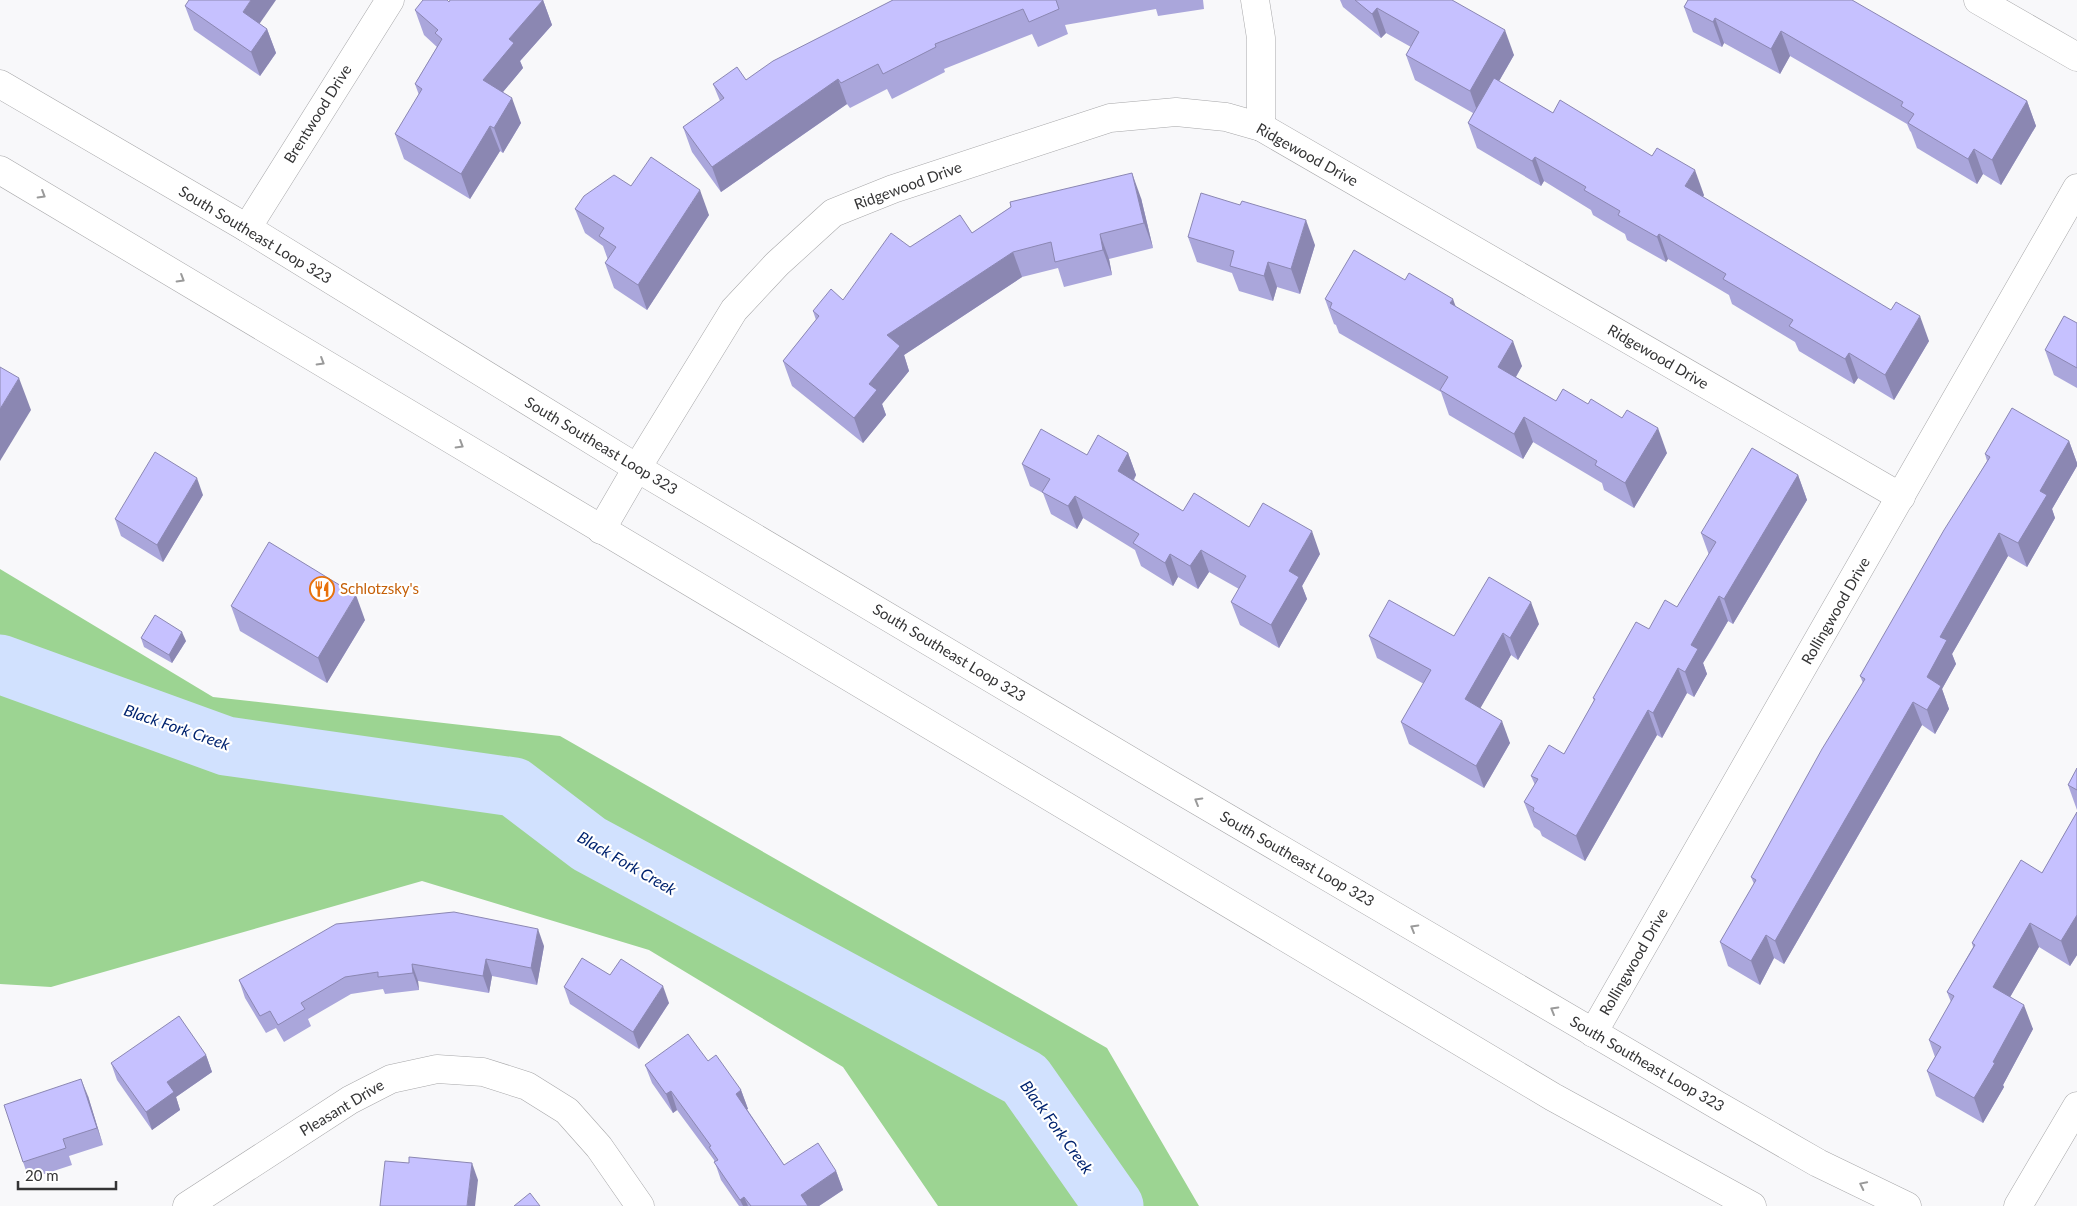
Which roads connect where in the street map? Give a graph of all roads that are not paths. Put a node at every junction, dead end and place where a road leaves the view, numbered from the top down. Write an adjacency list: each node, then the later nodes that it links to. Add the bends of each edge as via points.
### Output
1 (390, 0): 9 (main road, Brentwood Drive)
2 (1255, 0): 6 (main road, via 1261,38)
3 (1978, 0): 4 (main road)
4 (2077, 57)
5 (0, 84): 9 (main road, South Southeast Loop 323)
6 (1261, 127): 10 (main road, Ridgewood Drive, via 1226,117 1176,112 1110,118 893,189 833,213 777,264 734,310); 11 (main road, Ridgewood Drive)
7 (0, 170): 12 (main road, one-way to 12)
8 (2077, 188): 11 (main road, Rollingwood Drive)
9 (247, 228): 10 (main road, South Southeast Loop 323)
10 (637, 468): 12 (main road, Ridgewood Drive); 13 (main road, South Southeast Loop 323, one-way to 10)
11 (1901, 497): 13 (main road, Rollingwood Drive)
12 (601, 530): 17 (main road, via 1553,1097)
13 (1593, 1033): 18 (main road, South Southeast Loop 323, one-way to 13, via 1818,1163)
14 (2077, 1106): 19 (main road)
15 (187, 1206): 16 (main road, Pleasant Drive, via 350,1100 392,1079 437,1069 483,1072 527,1086 567,1111 599,1147)
16 (640, 1206)
17 (1752, 1206)
18 (1907, 1206)
19 (2018, 1206)

